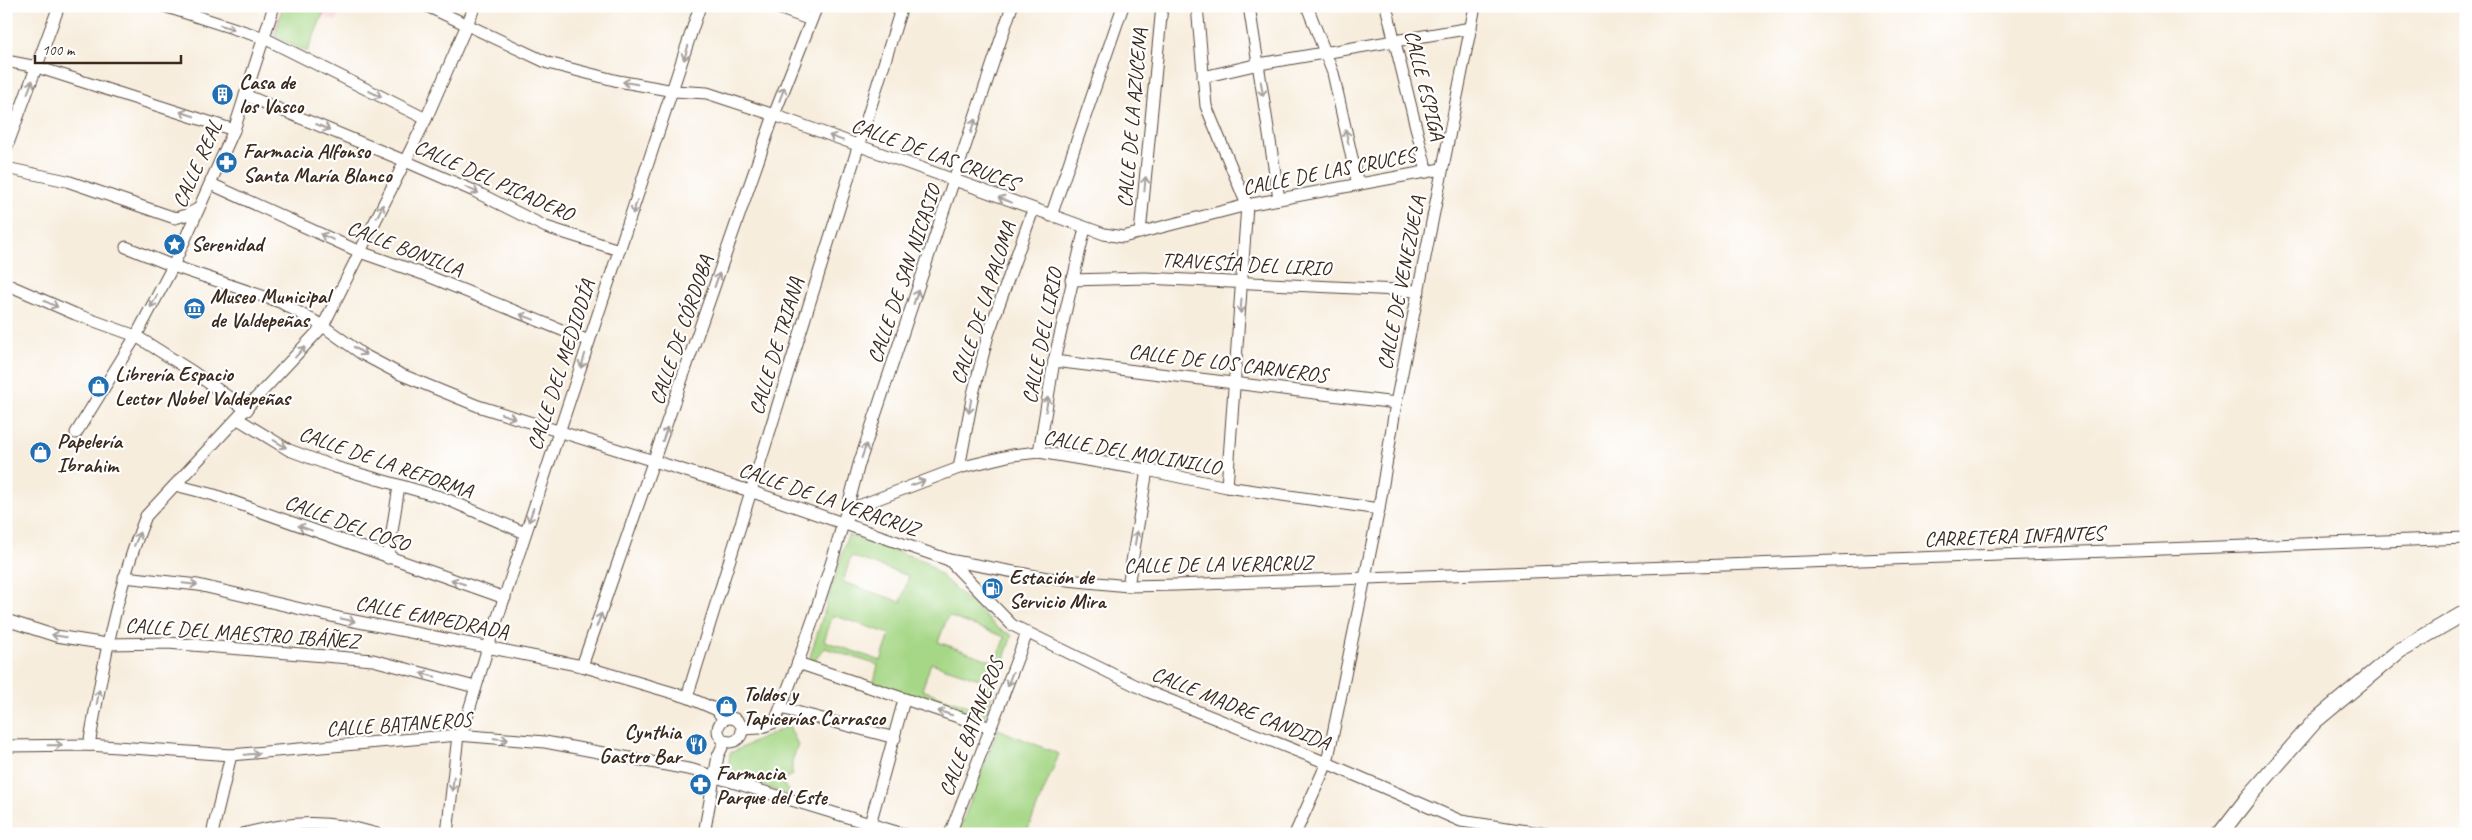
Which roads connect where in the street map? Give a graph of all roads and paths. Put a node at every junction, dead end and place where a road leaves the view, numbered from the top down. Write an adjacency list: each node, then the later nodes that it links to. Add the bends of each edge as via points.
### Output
1 (59, 6): 26 (street)
2 (164, 6): 21 (street, one-way to 21)
3 (274, 6): 21 (street, CALLE REAL)
4 (427, 6): 19 (street, CALLE DE LAS CRUCES)
5 (475, 6): 19 (street)
6 (700, 6): 28 (street, CALLE DEL MEDIODÍA, one-way to 28)
7 (773, 6): 18 (street)
8 (817, 6): 18 (street, CALLE DE CÓRDOBA)
9 (902, 6): 33 (street, CALLE DE TRIANA)
10 (1012, 6): 39 (street, CALLE DE SAN NICASIO, one-way to 10)
11 (1124, 6): 46 (street)
12 (1162, 6): 49 (street, CALLE DE LA AZUCENA, one-way to 12)
13 (1197, 6): 27 (street)
14 (1249, 6): 25 (street)
15 (1307, 6): 23 (street)
16 (1386, 6): 22 (street, CALLE ESPIGA)
17 (1475, 6): 20 (street, CALLE DE VENEZUELA)
18 (811, 20): 30 (street, CALLE DE CÓRDOBA, one-way to 18)
19 (468, 27): 28 (street, CALLE DE LAS CRUCES, one-way to 19, via 548,63); 31 (street)
20 (1471, 28): 22 (street); 37 (street, CALLE DE VENEZUELA)
21 (264, 38): 29 (street, CALLE REAL); 31 (street, one-way to 31)
22 (1395, 40): 23 (street); 38 (street, CALLE ESPIGA)
23 (1325, 54): 25 (street); 41 (street, one-way to 23, via 1333,72)
24 (6, 61): 26 (street)
25 (1258, 64): 27 (street); 42 (street, one-way to 42)
26 (37, 68): 32 (street, one-way to 26); 34 (street, one-way to 26)
27 (1203, 77): 43 (street, via 1206,106)
28 (674, 91): 30 (street, CALLE DE LAS CRUCES, via 707,93); 52 (street, CALLE DEL MEDIODÍA, one-way to 52)
29 (245, 95): 32 (street, CALLE REAL); 35 (street, CALLE DEL PICADERO, one-way to 35)
30 (774, 115): 33 (street, CALLE DE LAS CRUCES, one-way to 30); 70 (street, CALLE DE CÓRDOBA, one-way to 30)
31 (426, 119): 35 (street)
32 (234, 130): 40 (street, CALLE REAL)
33 (859, 146): 39 (street, CALLE DE LAS CRUCES); 76 (street, CALLE DE TRIANA)
34 (6, 149)
35 (405, 161): 52 (street, CALLE DEL PICADERO, one-way to 52, via 546,227); 53 (street, one-way to 35)
36 (6, 168): 47 (street, via 74,184)
37 (1442, 169): 38 (street, CALLE DE LAS CRUCES); 58 (street, CALLE DE VENEZUELA)
38 (1427, 172): 41 (street, CALLE DE LAS CRUCES)
39 (955, 180): 45 (street, CALLE DE LAS CRUCES, one-way to 39); 77 (street, CALLE DE SAN NICASIO, one-way to 39, via 862,454)
40 (211, 184): 44 (street, CALLE REAL); 53 (street, CALLE BONILLA, one-way to 40)
41 (1358, 185): 42 (street, CALLE DE LAS CRUCES)
42 (1280, 199): 43 (street, CALLE DE LAS CRUCES)
43 (1247, 205): 49 (street, CALLE DE LAS CRUCES); 57 (street)
44 (198, 209): 47 (street); 50 (street, CALLE REAL)
45 (1033, 210): 46 (street, CALLE DE LAS CRUCES); 71 (street, CALLE DE LA PALOMA, one-way to 71, via 988,335 972,394)
46 (1051, 216): 48 (street, CALLE DE LAS CRUCES)
47 (174, 218): 50 (street)
48 (1084, 228): 49 (street, CALLE DE LAS CRUCES, via 1123,237); 55 (street, CALLE DEL LIRIO)
49 (1140, 233)
50 (182, 243): 54 (street, CALLE REAL)
51 (126, 247): 54 (street, CALLE DE LA VERACRUZ)
52 (619, 250): 61 (street, CALLE DEL MEDIODÍA)
53 (360, 252): 59 (street); 61 (street, CALLE BONILLA, one-way to 53)
54 (173, 266): 59 (street, CALLE DE LA VERACRUZ, via 280,302); 60 (street, CALLE REAL, one-way to 60)
55 (1071, 280): 57 (street, TRAVESÍA DEL LIRIO, via 1144,278); 62 (street, CALLE DEL LIRIO)
56 (6, 284): 60 (street, one-way to 60)
57 (1242, 284): 58 (street, TRAVESÍA DEL LIRIO); 63 (street, one-way to 63)
58 (1419, 291): 64 (street, CALLE DE VENEZUELA)
59 (323, 326): 65 (street, one-way to 59); 67 (street, CALLE DE LA VERACRUZ, one-way to 67, via 362,354 400,374 478,406)
60 (136, 336): 65 (street); 68 (street, CALLE REAL)
61 (589, 341): 67 (street, CALLE DEL MEDIODÍA, one-way to 67)
62 (1054, 361): 63 (street, CALLE DE LOS CARNEROS); 69 (street, CALLE DEL LIRIO, one-way to 62)
63 (1235, 383): 64 (street, CALLE DE LOS CARNEROS); 75 (street)
64 (1396, 403): 78 (street, CALLE DE VENEZUELA)
65 (247, 410): 66 (street)
66 (238, 419): 73 (street); 74 (street, CALLE DE LA REFORMA, one-way to 74, via 289,450)
67 (559, 432): 70 (street, CALLE DE LA VERACRUZ); 80 (street, CALLE DEL MEDIODÍA, one-way to 80)
68 (76, 433)
69 (1039, 452): 71 (street, CALLE DEL MOLINILLO); 72 (street, CALLE DEL MOLINILLO)
70 (655, 461): 76 (street, CALLE DE LA VERACRUZ); 95 (street, CALLE DE CÓRDOBA, one-way to 70)
71 (959, 468): 77 (street, CALLE DEL MOLINILLO, one-way to 71)
72 (1147, 470): 75 (street, CALLE DEL MOLINILLO); 87 (street, one-way to 72)
73 (175, 485): 82 (street, CALLE DEL COSO, one-way to 73, via 214,495); 85 (street, one-way to 73, via 146,516)
74 (399, 486): 80 (street, CALLE DE LA REFORMA, via 444,498); 82 (street)
75 (1227, 487): 78 (street, CALLE DEL MOLINILLO)
76 (750, 491): 79 (street, CALLE DE LA VERACRUZ); 97 (street, CALLE DE TRIANA)
77 (853, 502): 79 (street)
78 (1379, 509): 86 (street, CALLE DE VENEZUELA)
79 (844, 522): 83 (street, CALLE DE LA VERACRUZ); 94 (street)
80 (525, 533): 88 (street, CALLE DEL MEDIODÍA)
81 (2466, 538): 84 (street, CARRETERA INFANTES)
82 (388, 558): 88 (street, CALLE DEL COSO, one-way to 82)
83 (949, 560): 87 (street, CALLE DE LA VERACRUZ, via 1047,578); 91 (street, CALLE MADRE CANDIDA, via 1012,625)
84 (1563, 570): 86 (street, CALLE DE LA VERACRUZ)
85 (124, 577): 92 (street); 93 (street, CALLE EMPEDRADA, one-way to 93, via 198,585 344,619)
86 (1364, 580): 87 (street, CALLE DE LA VERACRUZ); 109 (street, CALLE DE VENEZUELA)
87 (1128, 586)
88 (505, 598): 93 (street, CALLE DEL MEDIODÍA)
89 (2466, 612): 121 (main road, via 2399,651 2315,721)
90 (6, 620): 92 (street, CALLE DEL MAESTRO IBÁÑEZ, one-way to 90, via 56,636)
91 (1028, 633): 101 (street, CALLE BATANEROS, one-way to 101); 109 (street, CALLE MADRE CANDIDA, via 1149,692)
92 (107, 644): 96 (street, CALLE DEL MAESTRO IBÁÑEZ, one-way to 92, via 373,660 168,643); 106 (street, one-way to 92)
93 (488, 647): 95 (street, CALLE EMPEDRADA); 96 (street, CALLE DEL MEDIODÍA)
94 (798, 662): 98 (street); 99 (street)
95 (582, 666): 97 (street, CALLE EMPEDRADA)
96 (475, 687): 103 (street, CALLE DEL MEDIODÍA, via 464,727)
97 (687, 697): 100 (street, CALLE EMPEDRADA, via 718,710)
98 (904, 700): 101 (street, one-way to 98); 104 (street)
99 (781, 708): 102 (street, via 775,722 769,726); 104 (street)
100 (723, 719): 102 (street, via 736,718); 105 (street, via 718,730)
101 (991, 728): 118 (street, CALLE BATANEROS)
102 (743, 729): 105 (street, via 737,740)
103 (458, 735): 108 (street, CALLE BATANEROS, one-way to 103); 110 (street, CALLE BATANEROS, one-way to 110, via 545,742); 115 (street, CALLE DEL MEDIODÍA, one-way to 115)
104 (894, 738): 111 (street)
105 (725, 741): 110 (street)
106 (90, 745): 107 (street, CALLE BATANEROS, one-way to 106); 108 (street, CALLE BATANEROS)
107 (6, 746)
108 (231, 756): 112 (street)
109 (1327, 763): 119 (street, CALLE DE VENEZUELA); 120 (street, CALLE MADRE CANDIDA, via 1461,821)
110 (714, 776): 111 (street, CALLE BATANEROS); 116 (street)
111 (870, 824): 117 (street, CALLE BATANEROS)
112 (212, 834)
113 (243, 834): 114 (street, via 287,823 310,822 348,826)
114 (377, 834)
115 (447, 834)
116 (704, 834)
117 (903, 834)
118 (950, 834)
119 (1295, 834)
120 (1548, 834)
121 (2220, 834)

